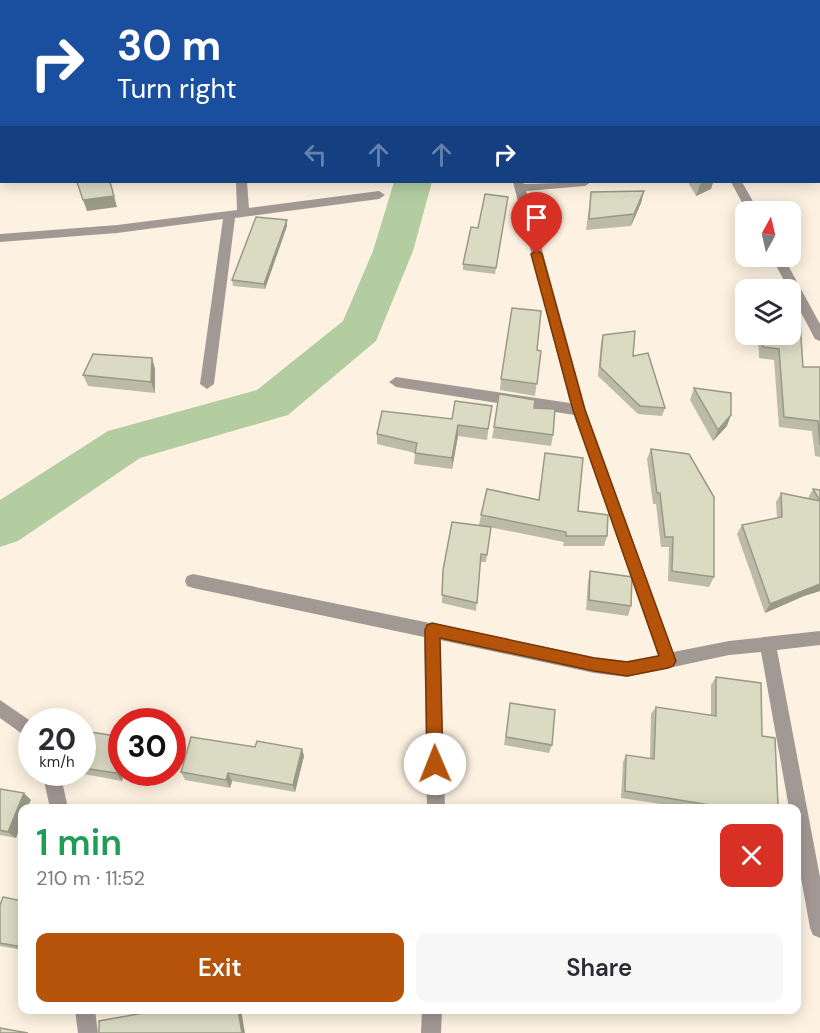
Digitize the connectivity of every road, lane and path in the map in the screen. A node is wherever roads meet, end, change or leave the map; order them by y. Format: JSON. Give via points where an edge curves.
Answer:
{"nodes":[{"id":1,"x":241,"y":183,"type":"edge"},
{"id":2,"x":563,"y":183,"type":"edge"},
{"id":3,"x":738,"y":183,"type":"edge"},
{"id":4,"x":518,"y":185,"type":"edge"},
{"id":5,"x":379,"y":195,"type":"dead end"},
{"id":6,"x":747,"y":201,"type":"edge"},
{"id":7,"x":243,"y":212,"type":"junction"},
{"id":8,"x":230,"y":214,"type":"junction"},
{"id":9,"x":0,"y":238,"type":"edge"},
{"id":10,"x":783,"y":267,"type":"edge"},
{"id":11,"x":820,"y":336,"type":"edge"},
{"id":12,"x":396,"y":382,"type":"dead end"},
{"id":13,"x":207,"y":384,"type":"dead end"},
{"id":14,"x":579,"y":410,"type":"junction"},
{"id":15,"x":193,"y":581,"type":"dead end"},
{"id":16,"x":432,"y":630,"type":"junction"},
{"id":17,"x":820,"y":638,"type":"edge"},
{"id":18,"x":768,"y":643,"type":"junction"},
{"id":19,"x":668,"y":661,"type":"junction"},
{"id":20,"x":0,"y":708,"type":"edge"},
{"id":21,"x":18,"y":722,"type":"edge"},
{"id":22,"x":54,"y":786,"type":"edge"},
{"id":23,"x":58,"y":804,"type":"edge"},
{"id":24,"x":436,"y":804,"type":"edge"},
{"id":25,"x":792,"y":804,"type":"edge"},
{"id":26,"x":802,"y":867,"type":"edge"},
{"id":27,"x":820,"y":928,"type":"edge"},
{"id":28,"x":86,"y":1014,"type":"edge"},
{"id":29,"x":432,"y":1014,"type":"edge"},
{"id":30,"x":88,"y":1033,"type":"edge"},
{"id":31,"x":431,"y":1033,"type":"edge"}],
"edges":[{"from":1,"to":7,"type":"street"},
{"from":2,"to":4,"type":"street"},
{"from":3,"to":6,"type":"street"},
{"from":4,"to":14,"type":"street"},
{"from":5,"to":7,"type":"street"},
{"from":7,"to":8,"type":"street"},
{"from":8,"to":9,"type":"street","via":[[117,229]]},
{"from":8,"to":13,"type":"street"},
{"from":10,"to":11,"type":"street"},
{"from":12,"to":14,"type":"street"},
{"from":14,"to":19,"type":"street"},
{"from":15,"to":16,"type":"street"},
{"from":16,"to":19,"type":"street","via":[[627,669]]},
{"from":16,"to":24,"type":"street"},
{"from":17,"to":18,"type":"street"},
{"from":18,"to":19,"type":"street"},
{"from":18,"to":25,"type":"street"},
{"from":20,"to":21,"type":"street"},
{"from":22,"to":23,"type":"street"},
{"from":26,"to":27,"type":"street"},
{"from":28,"to":30,"type":"street"},
{"from":29,"to":31,"type":"street"}]}
